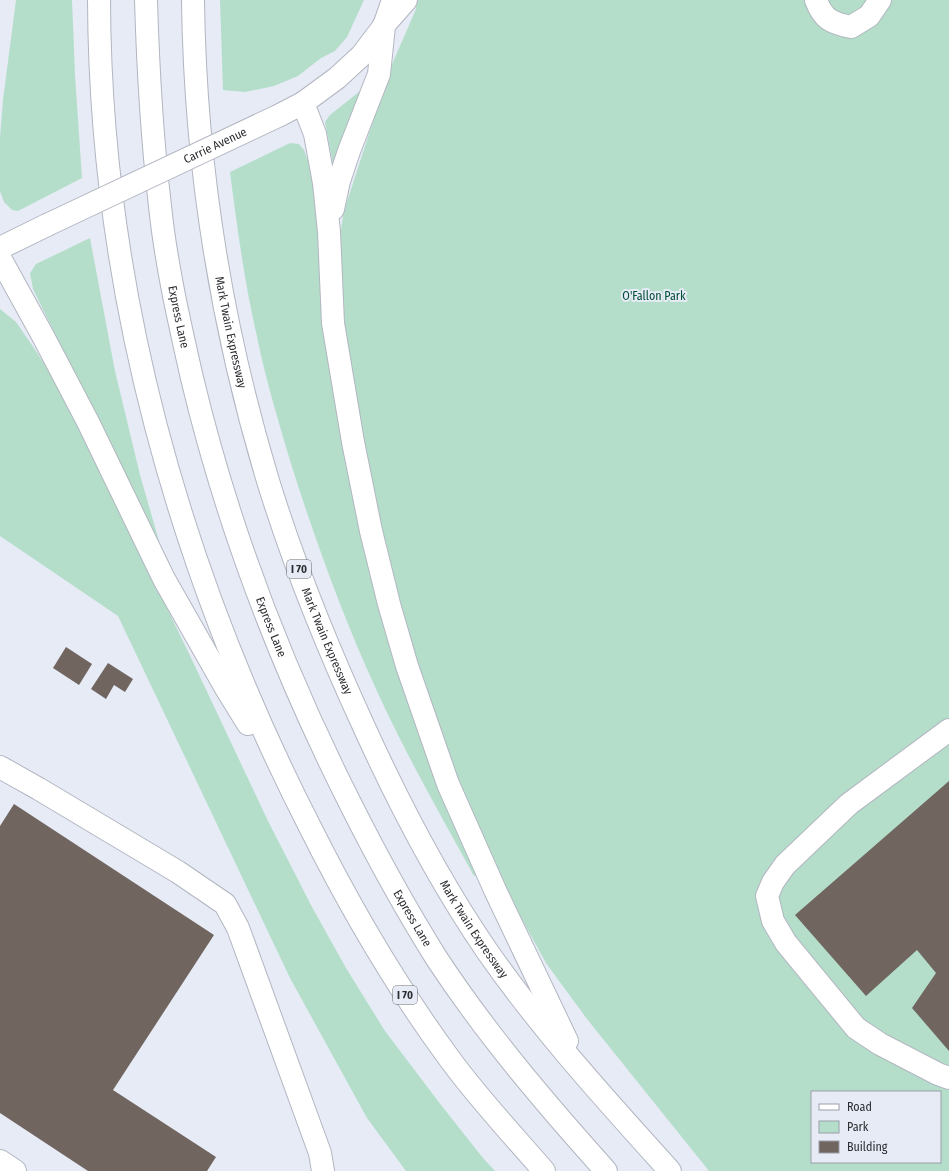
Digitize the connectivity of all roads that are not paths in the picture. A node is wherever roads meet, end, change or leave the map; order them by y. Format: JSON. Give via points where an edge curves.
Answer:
{"nodes":[{"id":1,"x":99,"y":0,"type":"edge"},
{"id":2,"x":146,"y":0,"type":"edge"},
{"id":3,"x":193,"y":0,"type":"edge"},
{"id":4,"x":393,"y":0,"type":"edge"},
{"id":5,"x":406,"y":0,"type":"edge"},
{"id":6,"x":816,"y":0,"type":"edge"},
{"id":7,"x":880,"y":0,"type":"edge"},
{"id":8,"x":384,"y":26,"type":"junction"},
{"id":9,"x":302,"y":103,"type":"junction"},
{"id":10,"x":329,"y":232,"type":"junction"},
{"id":11,"x":0,"y":248,"type":"edge"},
{"id":12,"x":0,"y":258,"type":"edge"},
{"id":13,"x":949,"y":730,"type":"edge"},
{"id":14,"x":0,"y":767,"type":"edge"},
{"id":15,"x":296,"y":799,"type":"junction"},
{"id":16,"x":582,"y":1072,"type":"junction"},
{"id":17,"x":949,"y":1078,"type":"edge"},
{"id":18,"x":0,"y":1161,"type":"edge"},
{"id":19,"x":15,"y":1171,"type":"edge"},
{"id":20,"x":323,"y":1171,"type":"edge"},
{"id":21,"x":544,"y":1171,"type":"edge"},
{"id":22,"x":606,"y":1171,"type":"edge"},
{"id":23,"x":670,"y":1171,"type":"edge"}],
"edges":[{"from":1,"to":15,"type":"main road","number":"I 70","via":[[102,80],[116,232],[143,377],[183,521],[208,593],[263,730]]},
{"from":2,"to":22,"type":"main road","name":"Express Lane","via":[[152,122],[160,208],[184,342],[221,487],[270,628],[360,824],[399,896],[481,1022],[526,1080]]},
{"from":3,"to":16,"type":"main road","name":"Mark Twain Expressway","number":"I 70","via":[[193,44],[206,192],[231,338],[268,482],[292,553],[347,690],[378,758],[429,856],[487,950],[531,1010]]},
{"from":4,"to":8,"type":"main road","name":"Carrie Avenue"},
{"from":5,"to":8,"type":"main road"},
{"from":6,"to":7,"type":"main road","via":[[820,12],[835,24],[851,27],[869,16]]},
{"from":8,"to":9,"type":"main road","name":"Carrie Avenue","via":[[362,55],[337,78]]},
{"from":8,"to":10,"type":"main road","via":[[379,74],[339,181]]},
{"from":9,"to":10,"type":"main road","via":[[315,134]]},
{"from":9,"to":11,"type":"main road","name":"Carrie Avenue","bridge":true},
{"from":10,"to":16,"type":"main road","via":[[333,323],[353,442],[371,531],[407,666],[448,784],[495,890]]},
{"from":12,"to":15,"type":"main road","via":[[88,422],[164,579],[227,690]]},
{"from":13,"to":17,"type":"main road","via":[[849,804],[785,865],[767,896],[773,921],[786,943],[856,1028],[880,1044]]},
{"from":14,"to":20,"type":"main road","via":[[178,872],[225,904],[238,928],[320,1153]]},
{"from":15,"to":21,"type":"main road","number":"I 70","via":[[329,865],[405,994],[449,1059]]},
{"from":16,"to":23,"type":"main road","name":"Mark Twain Expressway","number":"I 70"},
{"from":18,"to":19,"type":"main road"}]}
